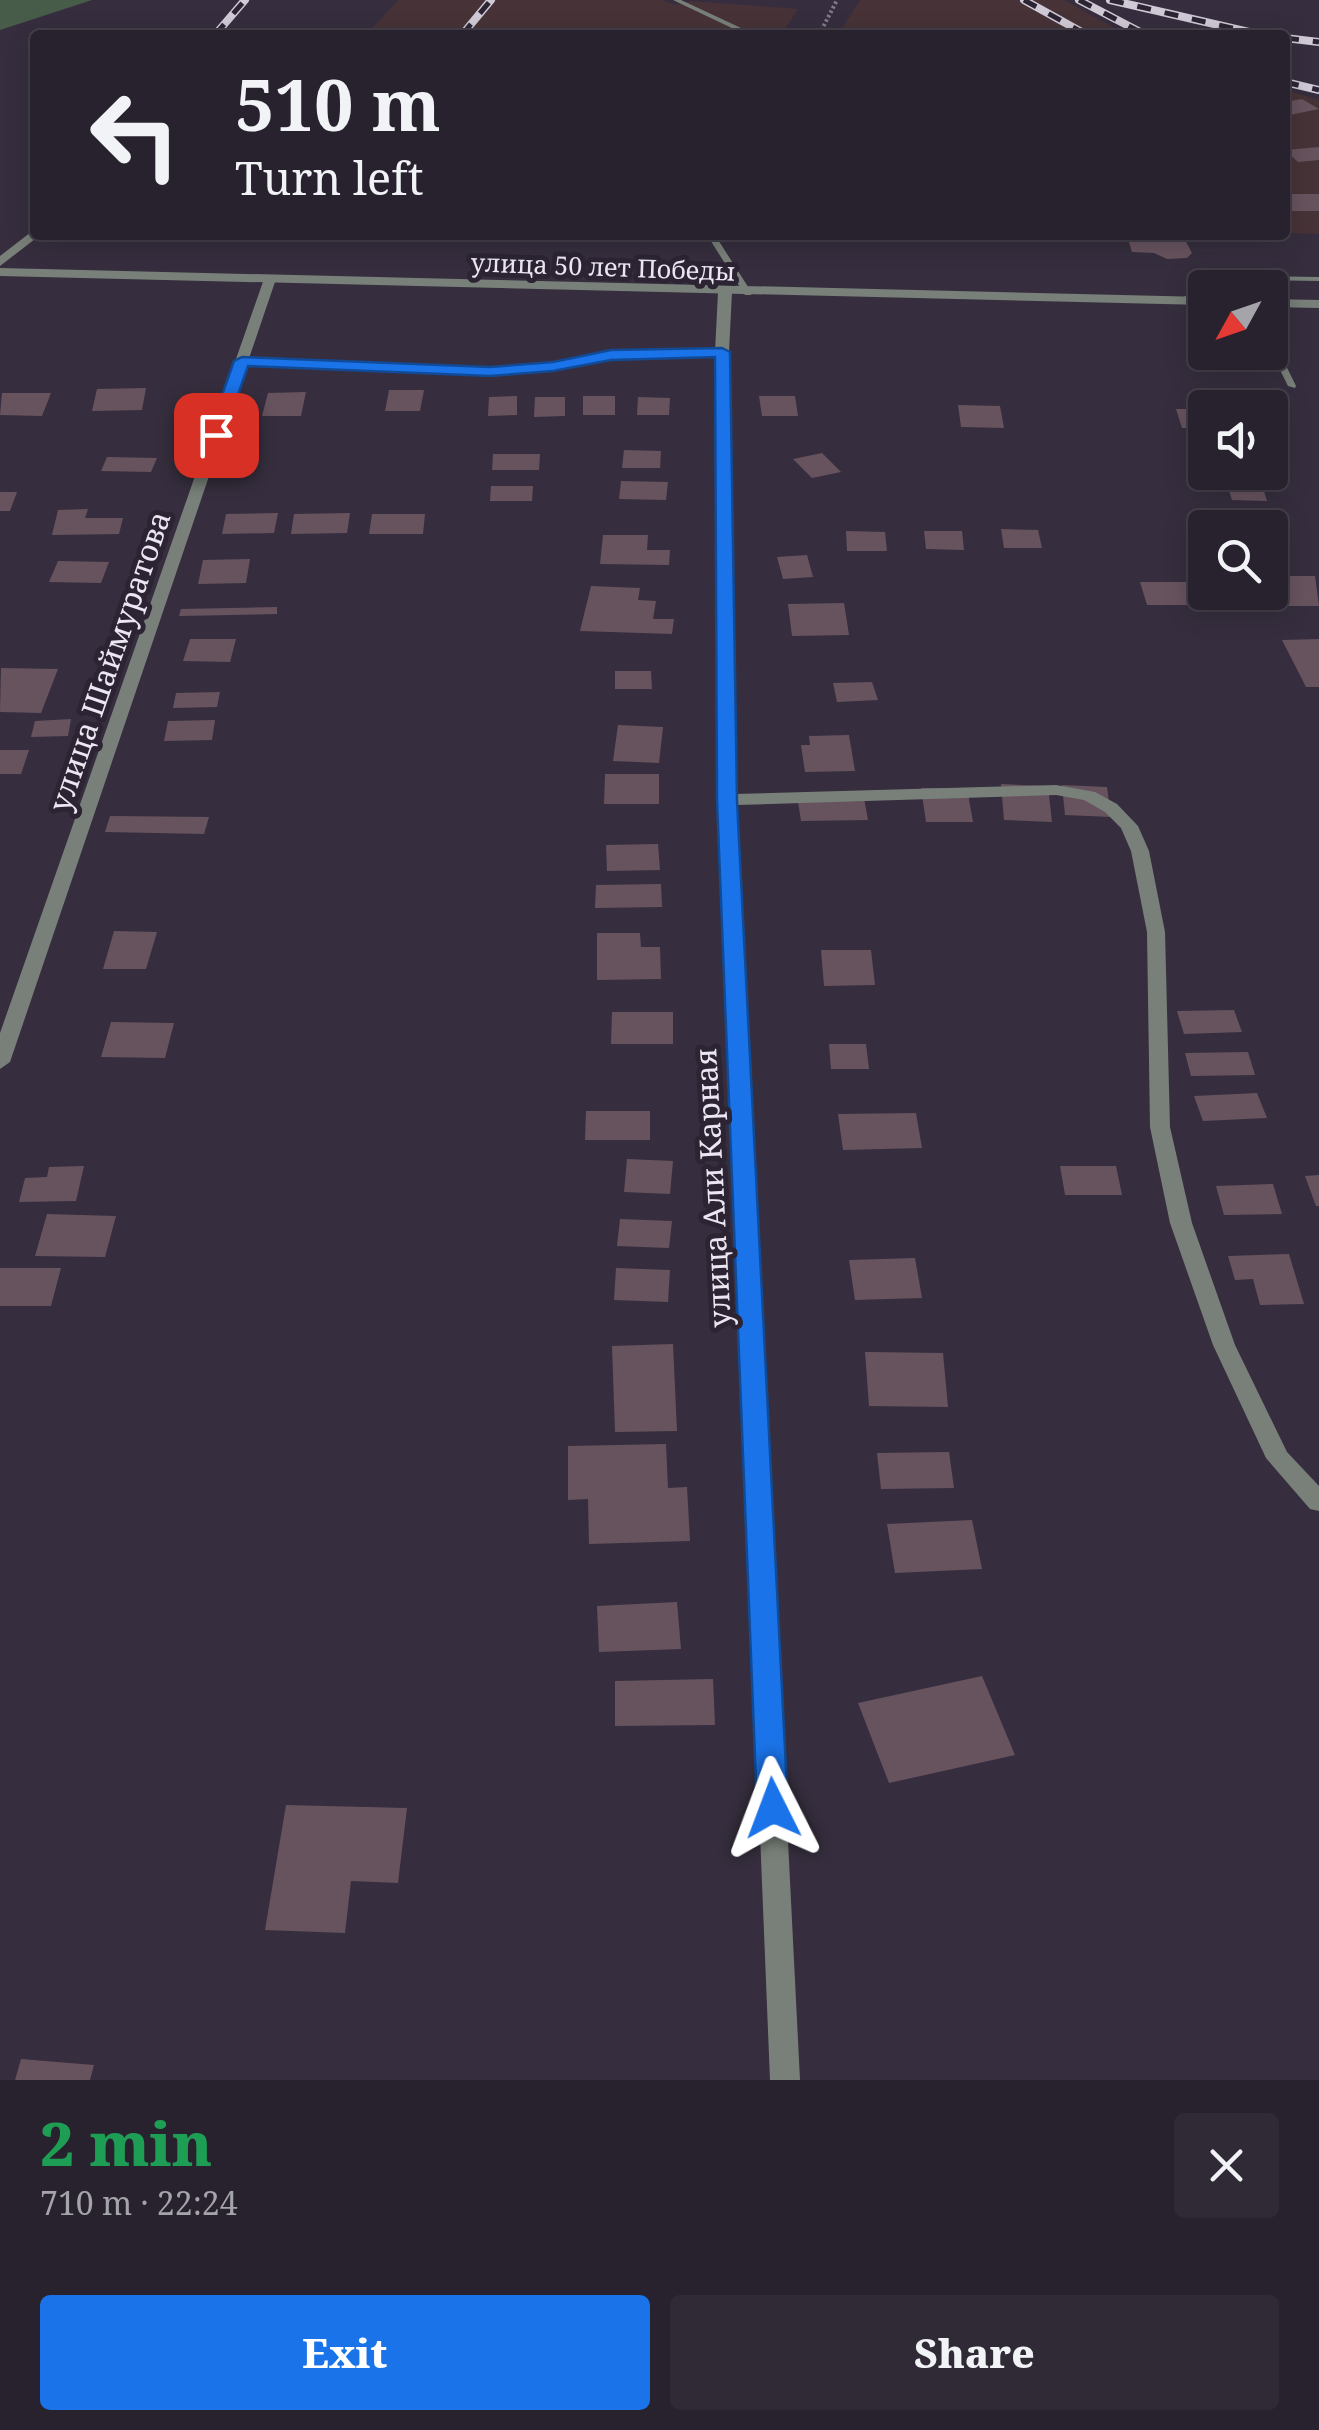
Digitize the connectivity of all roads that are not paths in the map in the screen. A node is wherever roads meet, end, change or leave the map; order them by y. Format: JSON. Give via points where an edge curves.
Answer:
{"nodes":[{"id":1,"x":676,"y":0,"type":"edge"},
{"id":2,"x":740,"y":30,"type":"edge"},
{"id":3,"x":30,"y":237,"type":"edge"},
{"id":4,"x":714,"y":240,"type":"edge"},
{"id":5,"x":0,"y":262,"type":"edge"},
{"id":6,"x":0,"y":272,"type":"edge"},
{"id":7,"x":270,"y":278,"type":"junction"},
{"id":8,"x":1288,"y":279,"type":"edge"},
{"id":9,"x":1319,"y":280,"type":"edge"},
{"id":10,"x":725,"y":292,"type":"junction"},
{"id":11,"x":748,"y":292,"type":"junction"},
{"id":12,"x":1188,"y":297,"type":"edge"},
{"id":13,"x":1179,"y":301,"type":"junction"},
{"id":14,"x":1188,"y":301,"type":"edge"},
{"id":15,"x":1288,"y":303,"type":"edge"},
{"id":16,"x":1319,"y":304,"type":"edge"},
{"id":17,"x":722,"y":352,"type":"junction"},
{"id":18,"x":242,"y":361,"type":"junction"},
{"id":19,"x":1284,"y":370,"type":"edge"},
{"id":20,"x":1292,"y":386,"type":"dead end"},
{"id":21,"x":727,"y":800,"type":"junction"},
{"id":22,"x":0,"y":1062,"type":"edge"},
{"id":23,"x":1319,"y":1502,"type":"edge"},
{"id":24,"x":785,"y":2080,"type":"edge"}],
"edges":[{"from":1,"to":2,"type":"lane"},
{"from":3,"to":5,"type":"street"},
{"from":4,"to":11,"type":"lane"},
{"from":6,"to":7,"type":"street","name":"улица 50 лет Победы"},
{"from":7,"to":10,"type":"street","name":"улица 50 лет Победы"},
{"from":7,"to":18,"type":"street","name":"улица Шаймуратова"},
{"from":8,"to":9,"type":"lane"},
{"from":10,"to":11,"type":"street","name":"улица 50 лет Победы"},
{"from":10,"to":17,"type":"street","name":"улица Али Карная"},
{"from":11,"to":13,"type":"street","name":"улица 50 лет Победы"},
{"from":12,"to":13,"type":"lane"},
{"from":13,"to":14,"type":"street","name":"улица 50 лет Победы"},
{"from":15,"to":16,"type":"street"},
{"from":17,"to":18,"type":"lane","via":[[611,355],[490,372]]},
{"from":17,"to":21,"type":"street","name":"улица Али Карная"},
{"from":18,"to":22,"type":"street","name":"улица Шаймуратова"},
{"from":19,"to":20,"type":"lane"},
{"from":21,"to":23,"type":"street","via":[[1056,790],[1089,796],[1130,826],[1156,932],[1160,1127],[1181,1224],[1224,1345],[1278,1458]]},
{"from":21,"to":24,"type":"street","name":"улица Али Карная"}]}
